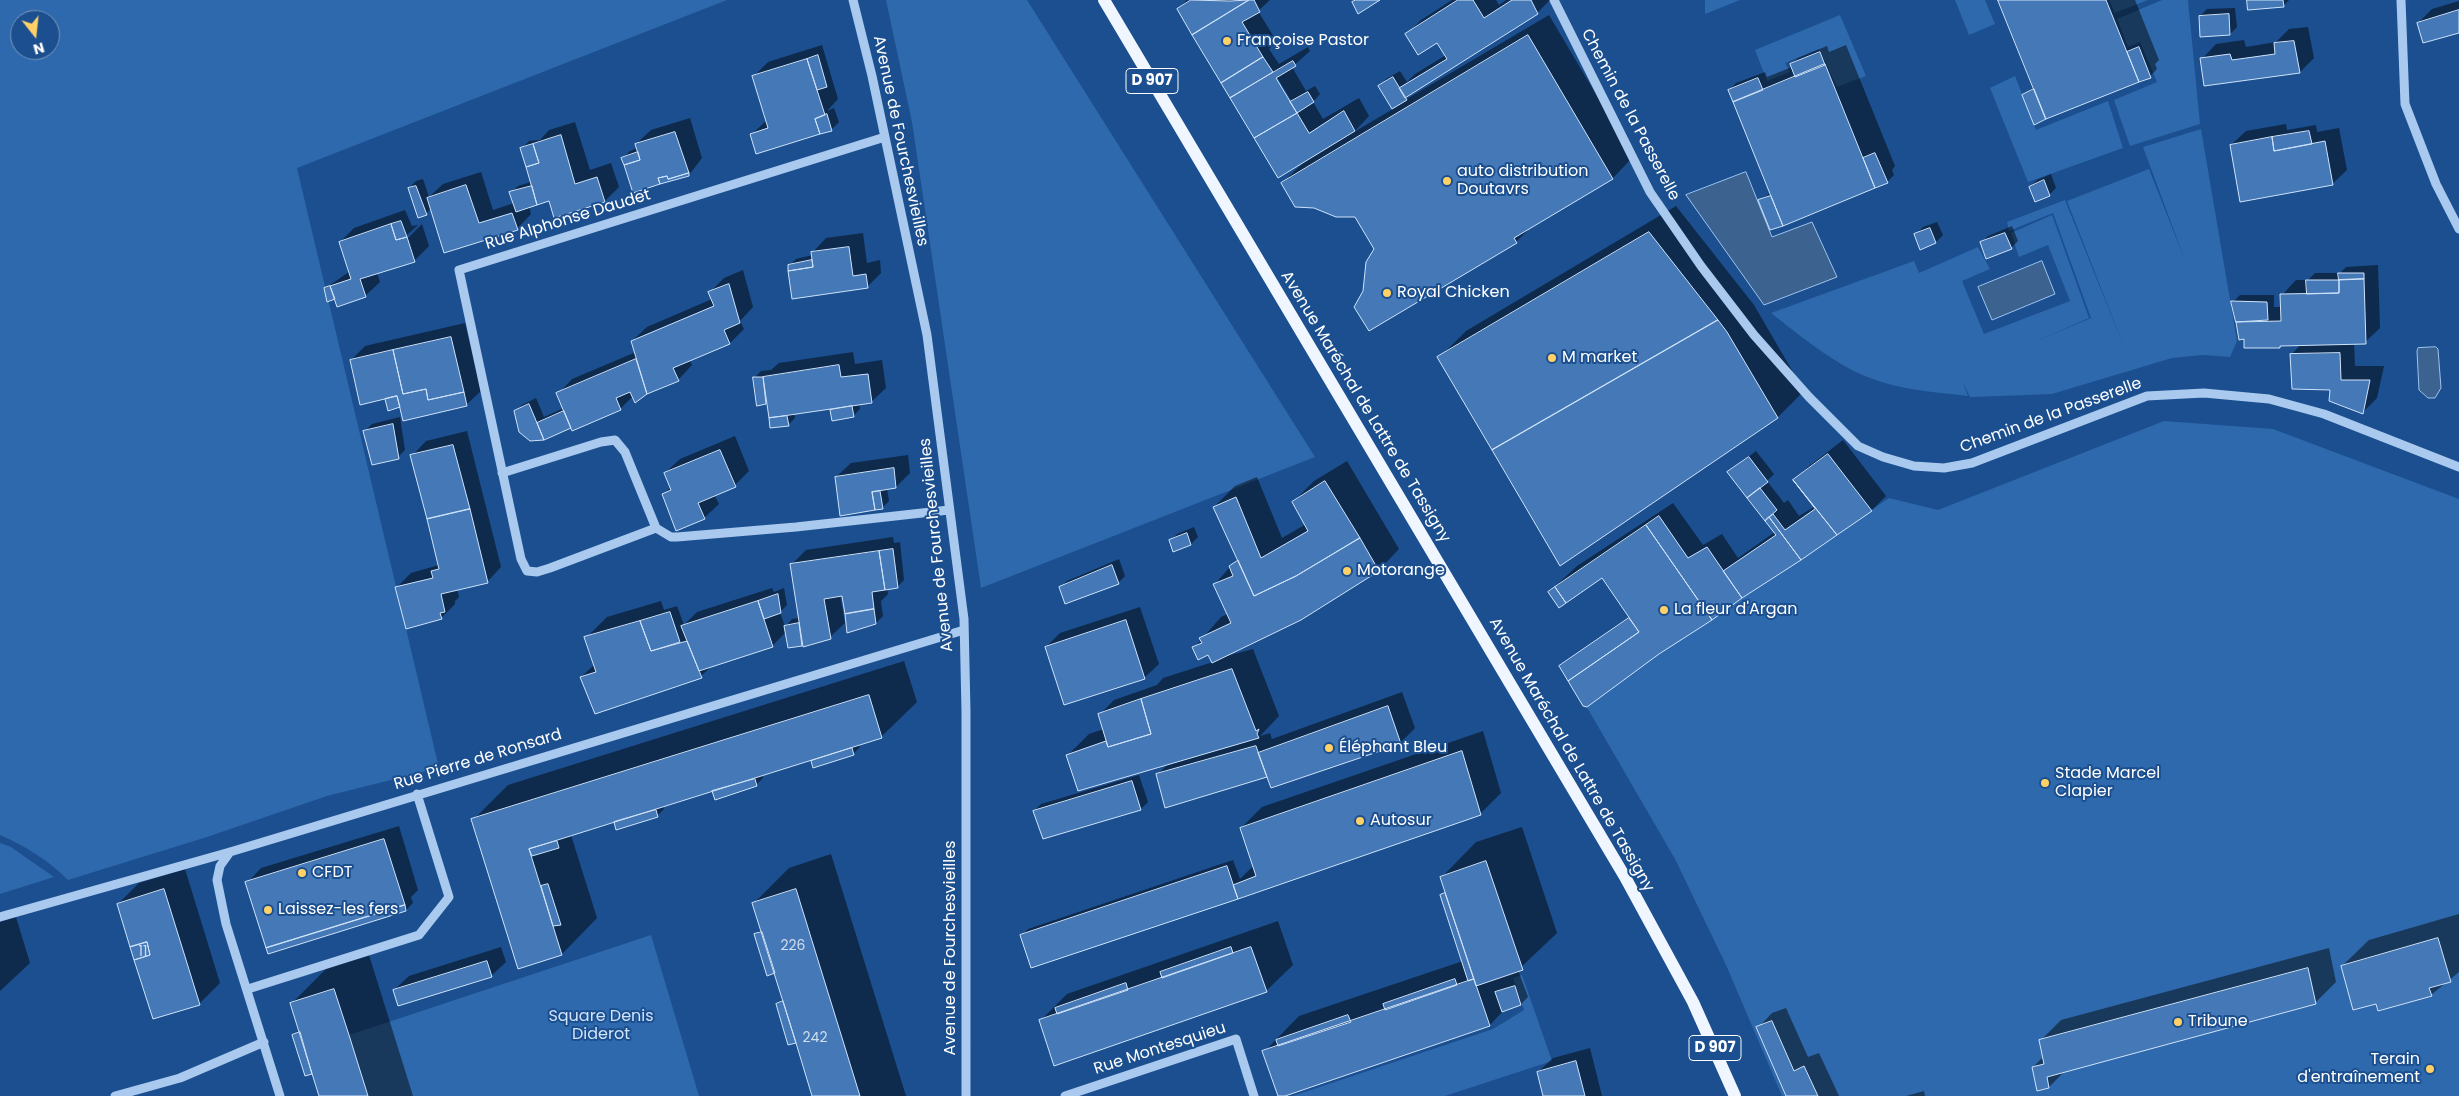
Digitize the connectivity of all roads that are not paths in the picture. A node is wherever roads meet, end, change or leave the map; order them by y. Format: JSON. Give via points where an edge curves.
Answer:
{"nodes":[{"id":1,"x":853,"y":0,"type":"edge"},
{"id":2,"x":1104,"y":0,"type":"edge"},
{"id":3,"x":1554,"y":0,"type":"edge"},
{"id":4,"x":2401,"y":0,"type":"edge"},
{"id":5,"x":884,"y":137,"type":"junction"},
{"id":6,"x":2459,"y":229,"type":"edge"},
{"id":7,"x":2459,"y":467,"type":"edge"},
{"id":8,"x":502,"y":472,"type":"junction"},
{"id":9,"x":950,"y":510,"type":"junction"},
{"id":10,"x":656,"y":528,"type":"junction"},
{"id":11,"x":964,"y":630,"type":"junction"},
{"id":12,"x":417,"y":794,"type":"junction"},
{"id":13,"x":230,"y":852,"type":"junction"},
{"id":14,"x":0,"y":917,"type":"edge"},
{"id":15,"x":248,"y":989,"type":"junction"},
{"id":16,"x":264,"y":1042,"type":"junction"},
{"id":17,"x":115,"y":1096,"type":"edge"},
{"id":18,"x":280,"y":1096,"type":"edge"},
{"id":19,"x":966,"y":1096,"type":"edge"},
{"id":20,"x":1065,"y":1096,"type":"edge"},
{"id":21,"x":1254,"y":1096,"type":"edge"},
{"id":22,"x":1735,"y":1096,"type":"edge"}],
"edges":[{"from":1,"to":5,"type":"street","name":"Avenue de Fourchesvieilles"},
{"from":2,"to":22,"type":"main road","name":"Avenue Maréchal de Lattre de Tassigny","number":"D 907","via":[[1625,877],[1693,1002]]},
{"from":3,"to":7,"type":"street","name":"Chemin de la Passerelle","via":[[1642,176],[1684,241],[1754,335],[1858,446],[1914,466],[1944,468],[1972,463],[2147,396],[2204,392],[2269,399],[2324,414]]},
{"from":4,"to":6,"type":"street","via":[[2405,104],[2436,184]]},
{"from":5,"to":8,"type":"street","name":"Rue Alphonse Daudet","via":[[459,270]]},
{"from":5,"to":9,"type":"street","name":"Avenue de Fourchesvieilles","via":[[926,335]]},
{"from":8,"to":10,"type":"street","via":[[615,440],[625,452]]},
{"from":8,"to":10,"type":"street","name":"Rue Alphonse Daudet","via":[[520,559],[527,572],[550,568]]},
{"from":9,"to":10,"type":"street","via":[[677,537]]},
{"from":9,"to":11,"type":"street","name":"Avenue de Fourchesvieilles"},
{"from":11,"to":12,"type":"street","name":"Rue Pierre de Ronsard"},
{"from":11,"to":19,"type":"street","name":"Avenue de Fourchesvieilles"},
{"from":12,"to":13,"type":"street","name":"Rue Pierre de Ronsard"},
{"from":12,"to":15,"type":"street","via":[[449,897],[419,935]]},
{"from":13,"to":14,"type":"street","name":"Rue Pierre de Ronsard"},
{"from":13,"to":15,"type":"street","via":[[220,866],[217,880],[226,924]]},
{"from":15,"to":16,"type":"street"},
{"from":16,"to":17,"type":"street","via":[[180,1078]]},
{"from":16,"to":18,"type":"street"},
{"from":20,"to":21,"type":"street","name":"Rue Montesquieu","via":[[1236,1038]]}]}
